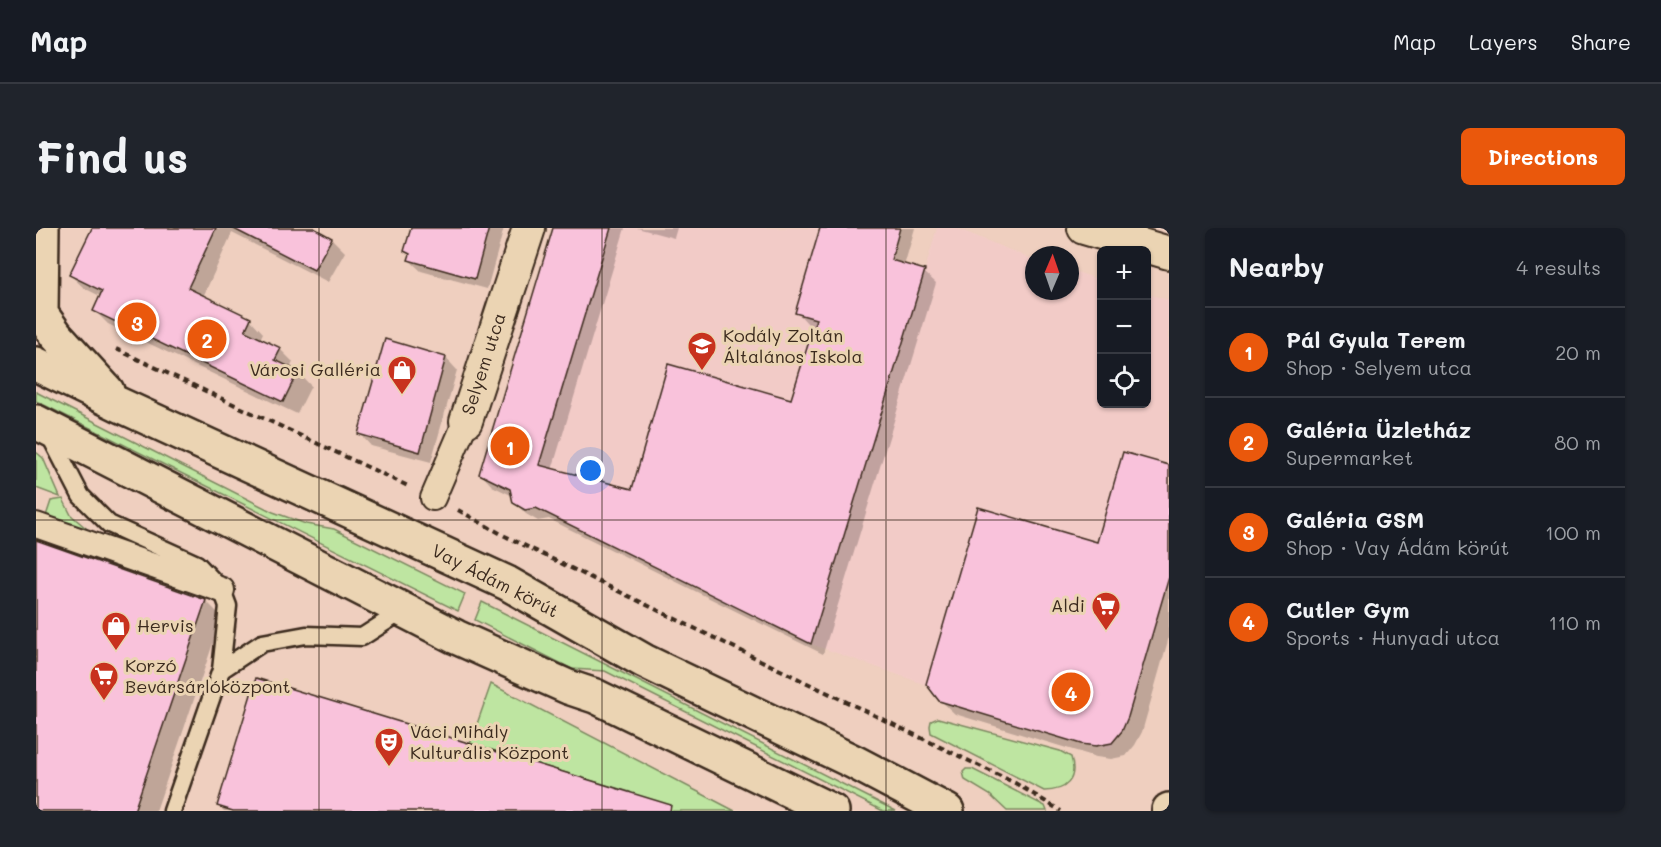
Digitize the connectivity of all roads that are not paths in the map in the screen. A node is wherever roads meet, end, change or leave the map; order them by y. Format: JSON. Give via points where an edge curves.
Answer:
{"nodes":[{"id":1,"x":42,"y":228,"type":"edge"},
{"id":2,"x":529,"y":228,"type":"edge"},
{"id":3,"x":1084,"y":228,"type":"edge"},
{"id":4,"x":1169,"y":253,"type":"edge"},
{"id":5,"x":36,"y":364,"type":"edge"},
{"id":6,"x":118,"y":404,"type":"junction"},
{"id":7,"x":466,"y":421,"type":"joint"},
{"id":8,"x":41,"y":425,"type":"edge"},
{"id":9,"x":433,"y":498,"type":"road end"},
{"id":10,"x":36,"y":525,"type":"edge"},
{"id":11,"x":222,"y":590,"type":"junction"},
{"id":12,"x":404,"y":610,"type":"junction"},
{"id":13,"x":221,"y":670,"type":"junction"},
{"id":14,"x":172,"y":811,"type":"edge"},
{"id":15,"x":832,"y":811,"type":"edge"},
{"id":16,"x":947,"y":811,"type":"edge"}],
"edges":[{"from":1,"to":6,"type":"street","via":[[41,314]]},
{"from":2,"to":7,"type":"street","name":"Selyem utca"},
{"from":3,"to":4,"type":"street"},
{"from":5,"to":6,"type":"street","name":"Vay Ádám körút"},
{"from":6,"to":16,"type":"street","name":"Vay Ádám körút","via":[[507,583],[644,661]]},
{"from":7,"to":9,"type":"street","name":"Selyem utca"},
{"from":8,"to":11,"type":"lane","via":[[81,496],[109,524],[197,564]]},
{"from":8,"to":12,"type":"street"},
{"from":10,"to":11,"type":"street"},
{"from":11,"to":13,"type":"lane","via":[[228,606]]},
{"from":12,"to":13,"type":"lane","via":[[362,637],[306,635],[262,643]]},
{"from":12,"to":15,"type":"street","via":[[595,696]]},
{"from":13,"to":14,"type":"lane"}]}
